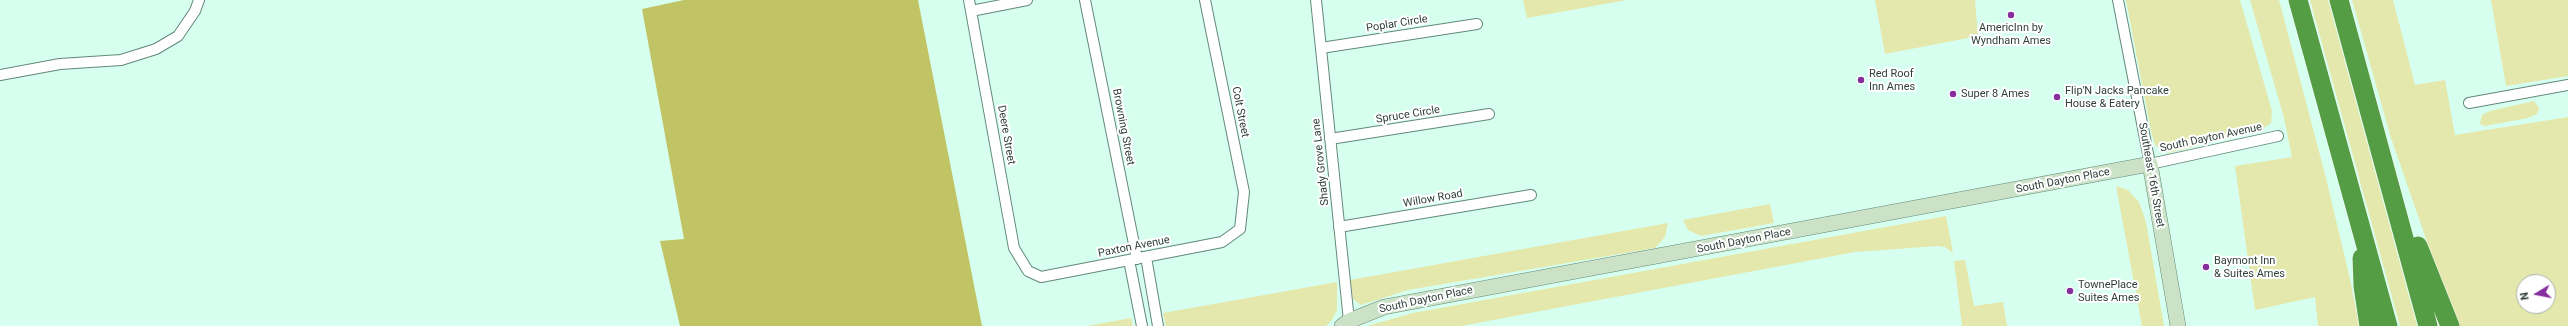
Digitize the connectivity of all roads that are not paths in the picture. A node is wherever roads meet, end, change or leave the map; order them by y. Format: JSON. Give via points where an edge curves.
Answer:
{"nodes":[{"id":1,"x":198,"y":0,"type":"edge"},
{"id":2,"x":969,"y":0,"type":"edge"},
{"id":3,"x":1027,"y":0,"type":"edge"},
{"id":4,"x":1085,"y":0,"type":"edge"},
{"id":5,"x":1205,"y":0,"type":"edge"},
{"id":6,"x":1316,"y":0,"type":"edge"},
{"id":7,"x":2118,"y":0,"type":"edge"},
{"id":8,"x":2298,"y":0,"type":"edge"},
{"id":9,"x":2339,"y":0,"type":"edge"},
{"id":10,"x":971,"y":11,"type":"junction"},
{"id":11,"x":1477,"y":24,"type":"dead end"},
{"id":12,"x":1321,"y":48,"type":"junction"},
{"id":13,"x":0,"y":75,"type":"edge"},
{"id":14,"x":2568,"y":85,"type":"edge"},
{"id":15,"x":2364,"y":90,"type":"junction"},
{"id":16,"x":2469,"y":103,"type":"dead end"},
{"id":17,"x":1489,"y":114,"type":"dead end"},
{"id":18,"x":2278,"y":136,"type":"dead end"},
{"id":19,"x":1330,"y":139,"type":"junction"},
{"id":20,"x":2150,"y":164,"type":"junction"},
{"id":21,"x":1531,"y":195,"type":"dead end"},
{"id":22,"x":1339,"y":227,"type":"junction"},
{"id":23,"x":1240,"y":229,"type":"joint"},
{"id":24,"x":2362,"y":233,"type":"junction"},
{"id":25,"x":1137,"y":259,"type":"junction"},
{"id":26,"x":1028,"y":271,"type":"joint"},
{"id":27,"x":1346,"y":323,"type":"edge"},
{"id":28,"x":1142,"y":326,"type":"edge"},
{"id":29,"x":1158,"y":326,"type":"edge"},
{"id":30,"x":2178,"y":326,"type":"edge"},
{"id":31,"x":2369,"y":326,"type":"edge"},
{"id":32,"x":2388,"y":326,"type":"edge"},
{"id":33,"x":2428,"y":326,"type":"edge"},
{"id":34,"x":2450,"y":326,"type":"edge"}],
"edges":[{"from":1,"to":13,"type":"street","via":[[189,22],[169,43],[121,60],[60,64]]},
{"from":2,"to":10,"type":"street","name":"Deere Street"},
{"from":3,"to":10,"type":"street"},
{"from":4,"to":25,"type":"street","name":"Browning Street"},
{"from":5,"to":23,"type":"street","name":"Colt Street","via":[[1244,192]]},
{"from":6,"to":12,"type":"street","name":"Shady Grove Lane"},
{"from":7,"to":20,"type":"street","name":"Southeast 16th Street"},
{"from":8,"to":24,"type":"highway"},
{"from":9,"to":15,"type":"highway"},
{"from":10,"to":26,"type":"street","name":"Deere Street","via":[[1014,248]]},
{"from":11,"to":12,"type":"street","name":"Poplar Circle"},
{"from":12,"to":19,"type":"street","name":"Shady Grove Lane"},
{"from":14,"to":16,"type":"street"},
{"from":15,"to":33,"type":"highway"},
{"from":15,"to":34,"type":"highway","via":[[2425,267]]},
{"from":17,"to":19,"type":"street","name":"Spruce Circle"},
{"from":18,"to":20,"type":"street","name":"South Dayton Avenue"},
{"from":19,"to":22,"type":"street","name":"Shady Grove Lane"},
{"from":20,"to":27,"type":"street","name":"South Dayton Place","via":[[1384,307]]},
{"from":20,"to":30,"type":"street","name":"Southeast 16th Street"},
{"from":21,"to":22,"type":"street","name":"Willow Road"},
{"from":22,"to":27,"type":"street","name":"Shady Grove Lane"},
{"from":23,"to":25,"type":"street","name":"Paxton Avenue","via":[[1222,242]]},
{"from":24,"to":31,"type":"highway","via":[[2363,286]]},
{"from":24,"to":32,"type":"highway"},
{"from":25,"to":26,"type":"street","name":"Paxton Avenue","via":[[1040,277]]},
{"from":25,"to":28,"type":"street","name":"Browning Street"},
{"from":25,"to":29,"type":"street","name":"Browning Street"}]}
